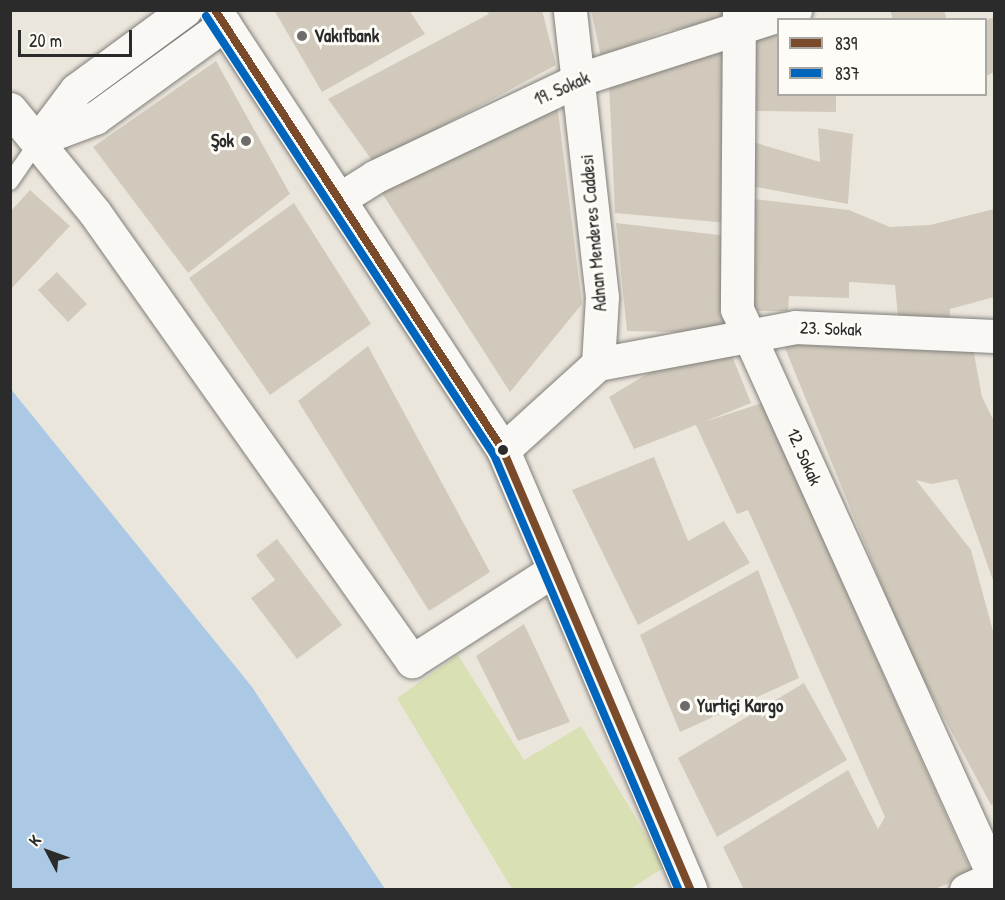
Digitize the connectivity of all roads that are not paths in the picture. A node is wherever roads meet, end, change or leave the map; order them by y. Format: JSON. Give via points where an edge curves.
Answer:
{"nodes":[{"id":1,"x":185,"y":10,"type":"edge"},
{"id":2,"x":570,"y":10,"type":"edge"},
{"id":3,"x":795,"y":10,"type":"edge"},
{"id":4,"x":220,"y":17,"type":"edge"},
{"id":5,"x":739,"y":20,"type":"edge"},
{"id":6,"x":580,"y":79,"type":"junction"},
{"id":7,"x":10,"y":109,"type":"edge"},
{"id":8,"x":25,"y":138,"type":"edge"},
{"id":9,"x":10,"y":182,"type":"edge"},
{"id":10,"x":341,"y":198,"type":"junction"},
{"id":11,"x":994,"y":336,"type":"edge"},
{"id":12,"x":750,"y":339,"type":"junction"},
{"id":13,"x":598,"y":364,"type":"junction"},
{"id":14,"x":503,"y":450,"type":"junction"},
{"id":15,"x":554,"y":570,"type":"junction"},
{"id":16,"x":994,"y":877,"type":"edge"},
{"id":17,"x":691,"y":890,"type":"edge"},
{"id":18,"x":966,"y":890,"type":"edge"}],
"edges":[{"from":1,"to":8,"type":"street","via":[[76,90]]},
{"from":2,"to":6,"type":"street","name":"Adnan Menderes Caddesi"},
{"from":3,"to":5,"type":"street","name":"19. Sokak"},
{"from":4,"to":8,"type":"street","via":[[95,118]]},
{"from":4,"to":10,"type":"street"},
{"from":5,"to":6,"type":"street","name":"19. Sokak"},
{"from":5,"to":12,"type":"street","name":"12. Sokak","via":[[737,309]]},
{"from":6,"to":10,"type":"street","name":"19. Sokak","via":[[374,177]]},
{"from":6,"to":13,"type":"street","name":"Adnan Menderes Caddesi","via":[[602,297]]},
{"from":7,"to":8,"type":"street"},
{"from":8,"to":9,"type":"lane"},
{"from":8,"to":15,"type":"street","via":[[412,661]]},
{"from":10,"to":14,"type":"street"},
{"from":11,"to":12,"type":"street","name":"23. Sokak","via":[[795,327]]},
{"from":12,"to":13,"type":"street","name":"23. Sokak"},
{"from":12,"to":16,"type":"street","name":"12. Sokak"},
{"from":13,"to":14,"type":"street"},
{"from":14,"to":15,"type":"street"},
{"from":15,"to":17,"type":"street"},
{"from":16,"to":18,"type":"street"}]}
